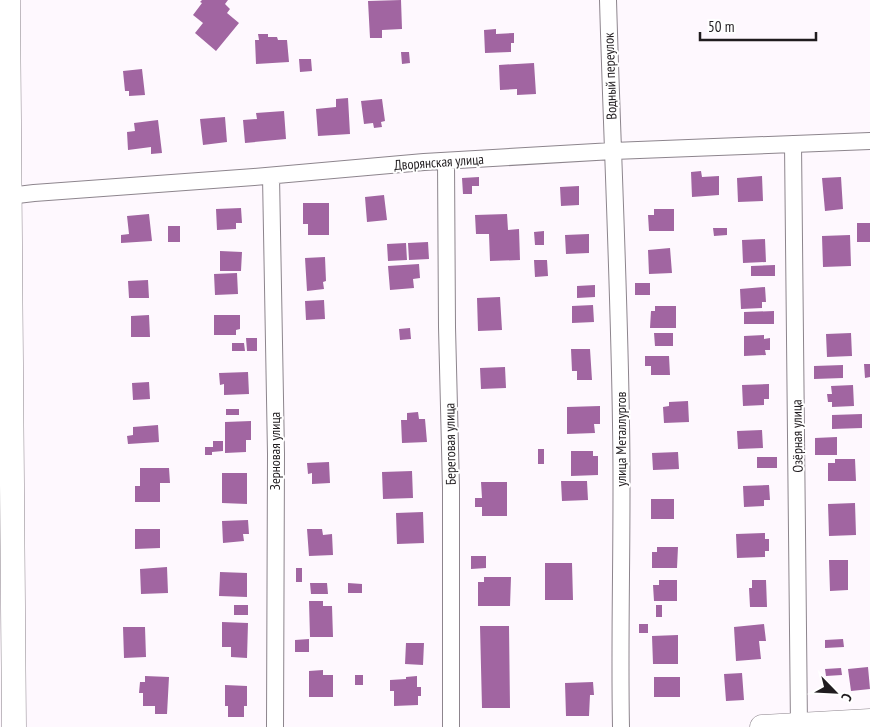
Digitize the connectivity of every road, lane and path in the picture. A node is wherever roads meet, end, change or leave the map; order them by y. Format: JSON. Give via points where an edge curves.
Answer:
{"nodes":[{"id":1,"x":8,"y":0,"type":"edge"},
{"id":2,"x":608,"y":0,"type":"edge"},
{"id":3,"x":870,"y":141,"type":"edge"},
{"id":4,"x":793,"y":144,"type":"junction"},
{"id":5,"x":613,"y":151,"type":"junction"},
{"id":6,"x":446,"y":161,"type":"junction"},
{"id":7,"x":271,"y":176,"type":"junction"},
{"id":8,"x":5,"y":197,"type":"edge"},
{"id":9,"x":870,"y":722,"type":"edge"},
{"id":10,"x":799,"y":726,"type":"edge"},
{"id":11,"x":14,"y":727,"type":"edge"},
{"id":12,"x":275,"y":727,"type":"edge"},
{"id":13,"x":451,"y":727,"type":"edge"},
{"id":14,"x":621,"y":727,"type":"edge"},
{"id":15,"x":762,"y":727,"type":"edge"}],
"edges":[{"from":1,"to":8,"type":"street"},
{"from":2,"to":5,"type":"street","name":"Водный переулок"},
{"from":3,"to":4,"type":"street","name":"Дворянская улица"},
{"from":4,"to":5,"type":"street","name":"Дворянская улица"},
{"from":4,"to":10,"type":"street","name":"Озёрная улица"},
{"from":5,"to":6,"type":"street","name":"Дворянская улица"},
{"from":5,"to":14,"type":"street","name":"улица Металлургов","via":[[621,426]]},
{"from":6,"to":7,"type":"street","name":"Дворянская улица"},
{"from":6,"to":13,"type":"street","name":"Береговая улица"},
{"from":7,"to":8,"type":"street","name":"Дворянская улица"},
{"from":7,"to":12,"type":"street","name":"Зерновая улица","via":[[276,454]]},
{"from":8,"to":11,"type":"street"},
{"from":9,"to":10,"type":"street"},
{"from":10,"to":15,"type":"street"}]}
